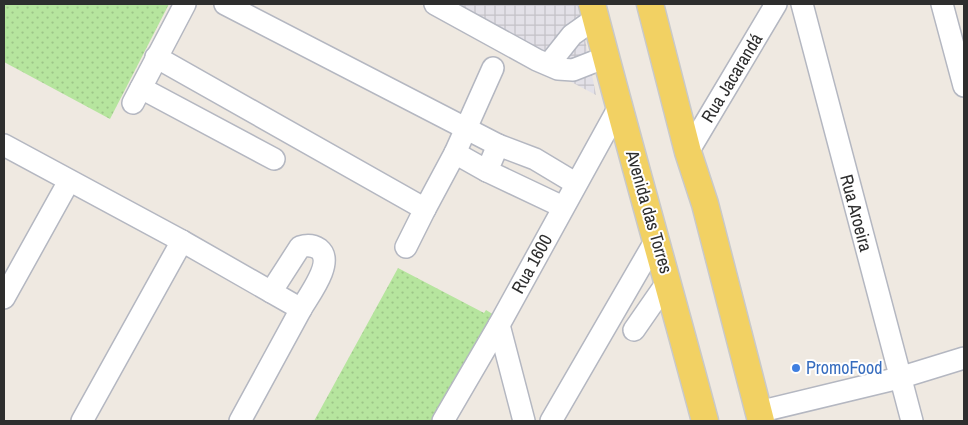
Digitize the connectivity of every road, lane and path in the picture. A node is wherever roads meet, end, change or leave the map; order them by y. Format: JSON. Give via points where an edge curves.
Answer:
{"nodes":[{"id":1,"x":184,"y":4,"type":"edge"},
{"id":2,"x":225,"y":4,"type":"edge"},
{"id":3,"x":436,"y":4,"type":"edge"},
{"id":4,"x":650,"y":4,"type":"edge"},
{"id":5,"x":776,"y":4,"type":"edge"},
{"id":6,"x":802,"y":4,"type":"edge"},
{"id":7,"x":942,"y":4,"type":"edge"},
{"id":8,"x":594,"y":11,"type":"edge"},
{"id":9,"x":156,"y":57,"type":"junction"},
{"id":10,"x":606,"y":57,"type":"junction"},
{"id":11,"x":548,"y":64,"type":"junction"},
{"id":12,"x":494,"y":68,"type":"dead end"},
{"id":13,"x":964,"y":86,"type":"edge"},
{"id":14,"x":619,"y":107,"type":"junction"},
{"id":15,"x":465,"y":129,"type":"junction"},
{"id":16,"x":4,"y":145,"type":"edge"},
{"id":17,"x":498,"y":145,"type":"junction"},
{"id":18,"x":688,"y":152,"type":"junction"},
{"id":19,"x":455,"y":153,"type":"junction"},
{"id":20,"x":274,"y":159,"type":"dead end"},
{"id":21,"x":488,"y":171,"type":"junction"},
{"id":22,"x":69,"y":181,"type":"junction"},
{"id":23,"x":575,"y":183,"type":"junction"},
{"id":24,"x":563,"y":208,"type":"junction"},
{"id":25,"x":425,"y":209,"type":"junction"},
{"id":26,"x":657,"y":238,"type":"junction"},
{"id":27,"x":182,"y":241,"type":"junction"},
{"id":28,"x":406,"y":247,"type":"dead end"},
{"id":29,"x":668,"y":281,"type":"junction"},
{"id":30,"x":271,"y":292,"type":"junction"},
{"id":31,"x":4,"y":298,"type":"edge"},
{"id":32,"x":300,"y":309,"type":"junction"},
{"id":33,"x":499,"y":325,"type":"junction"},
{"id":34,"x":634,"y":330,"type":"dead end"},
{"id":35,"x":964,"y":358,"type":"edge"},
{"id":36,"x":899,"y":378,"type":"junction"},
{"id":37,"x":760,"y":417,"type":"edge"},
{"id":38,"x":82,"y":421,"type":"edge"},
{"id":39,"x":240,"y":421,"type":"edge"},
{"id":40,"x":443,"y":421,"type":"edge"},
{"id":41,"x":524,"y":421,"type":"edge"},
{"id":42,"x":551,"y":421,"type":"edge"},
{"id":43,"x":705,"y":421,"type":"edge"},
{"id":44,"x":912,"y":421,"type":"edge"}],
"edges":[{"from":1,"to":9,"type":"street"},
{"from":2,"to":15,"type":"street"},
{"from":3,"to":11,"type":"street"},
{"from":4,"to":18,"type":"main road"},
{"from":5,"to":18,"type":"street","name":"Rua Jacarandá"},
{"from":6,"to":36,"type":"street","name":"Rua Aroeira"},
{"from":7,"to":13,"type":"street"},
{"from":8,"to":10,"type":"main road","name":"Avenida das Torres"},
{"from":8,"to":11,"type":"street"},
{"from":9,"to":20,"type":"street","via":[[137,95]]},
{"from":9,"to":25,"type":"street"},
{"from":10,"to":11,"type":"street","via":[[573,70]]},
{"from":10,"to":14,"type":"main road","name":"Avenida das Torres"},
{"from":12,"to":15,"type":"street"},
{"from":14,"to":23,"type":"street","name":"Rua 1600"},
{"from":14,"to":26,"type":"main road","name":"Avenida das Torres"},
{"from":15,"to":17,"type":"street"},
{"from":15,"to":19,"type":"street"},
{"from":16,"to":22,"type":"street"},
{"from":17,"to":21,"type":"street"},
{"from":17,"to":23,"type":"street","via":[[535,159]]},
{"from":18,"to":37,"type":"main road","via":[[710,222]]},
{"from":19,"to":21,"type":"street"},
{"from":19,"to":25,"type":"street"},
{"from":21,"to":24,"type":"street"},
{"from":22,"to":27,"type":"street"},
{"from":22,"to":31,"type":"street"},
{"from":23,"to":24,"type":"street","name":"Rua 1600"},
{"from":24,"to":33,"type":"street","name":"Rua 1600"},
{"from":25,"to":28,"type":"street"},
{"from":26,"to":29,"type":"main road","name":"Avenida das Torres"},
{"from":26,"to":42,"type":"street"},
{"from":27,"to":30,"type":"street"},
{"from":27,"to":38,"type":"street"},
{"from":29,"to":34,"type":"street"},
{"from":29,"to":43,"type":"main road","name":"Avenida das Torres"},
{"from":30,"to":32,"type":"street"},
{"from":30,"to":32,"type":"street","via":[[300,247],[316,247],[326,261]]},
{"from":32,"to":39,"type":"street"},
{"from":33,"to":40,"type":"street","name":"Rua 1600"},
{"from":33,"to":41,"type":"street"},
{"from":35,"to":36,"type":"street"},
{"from":36,"to":37,"type":"street"},
{"from":36,"to":44,"type":"street","name":"Rua Aroeira"}]}
